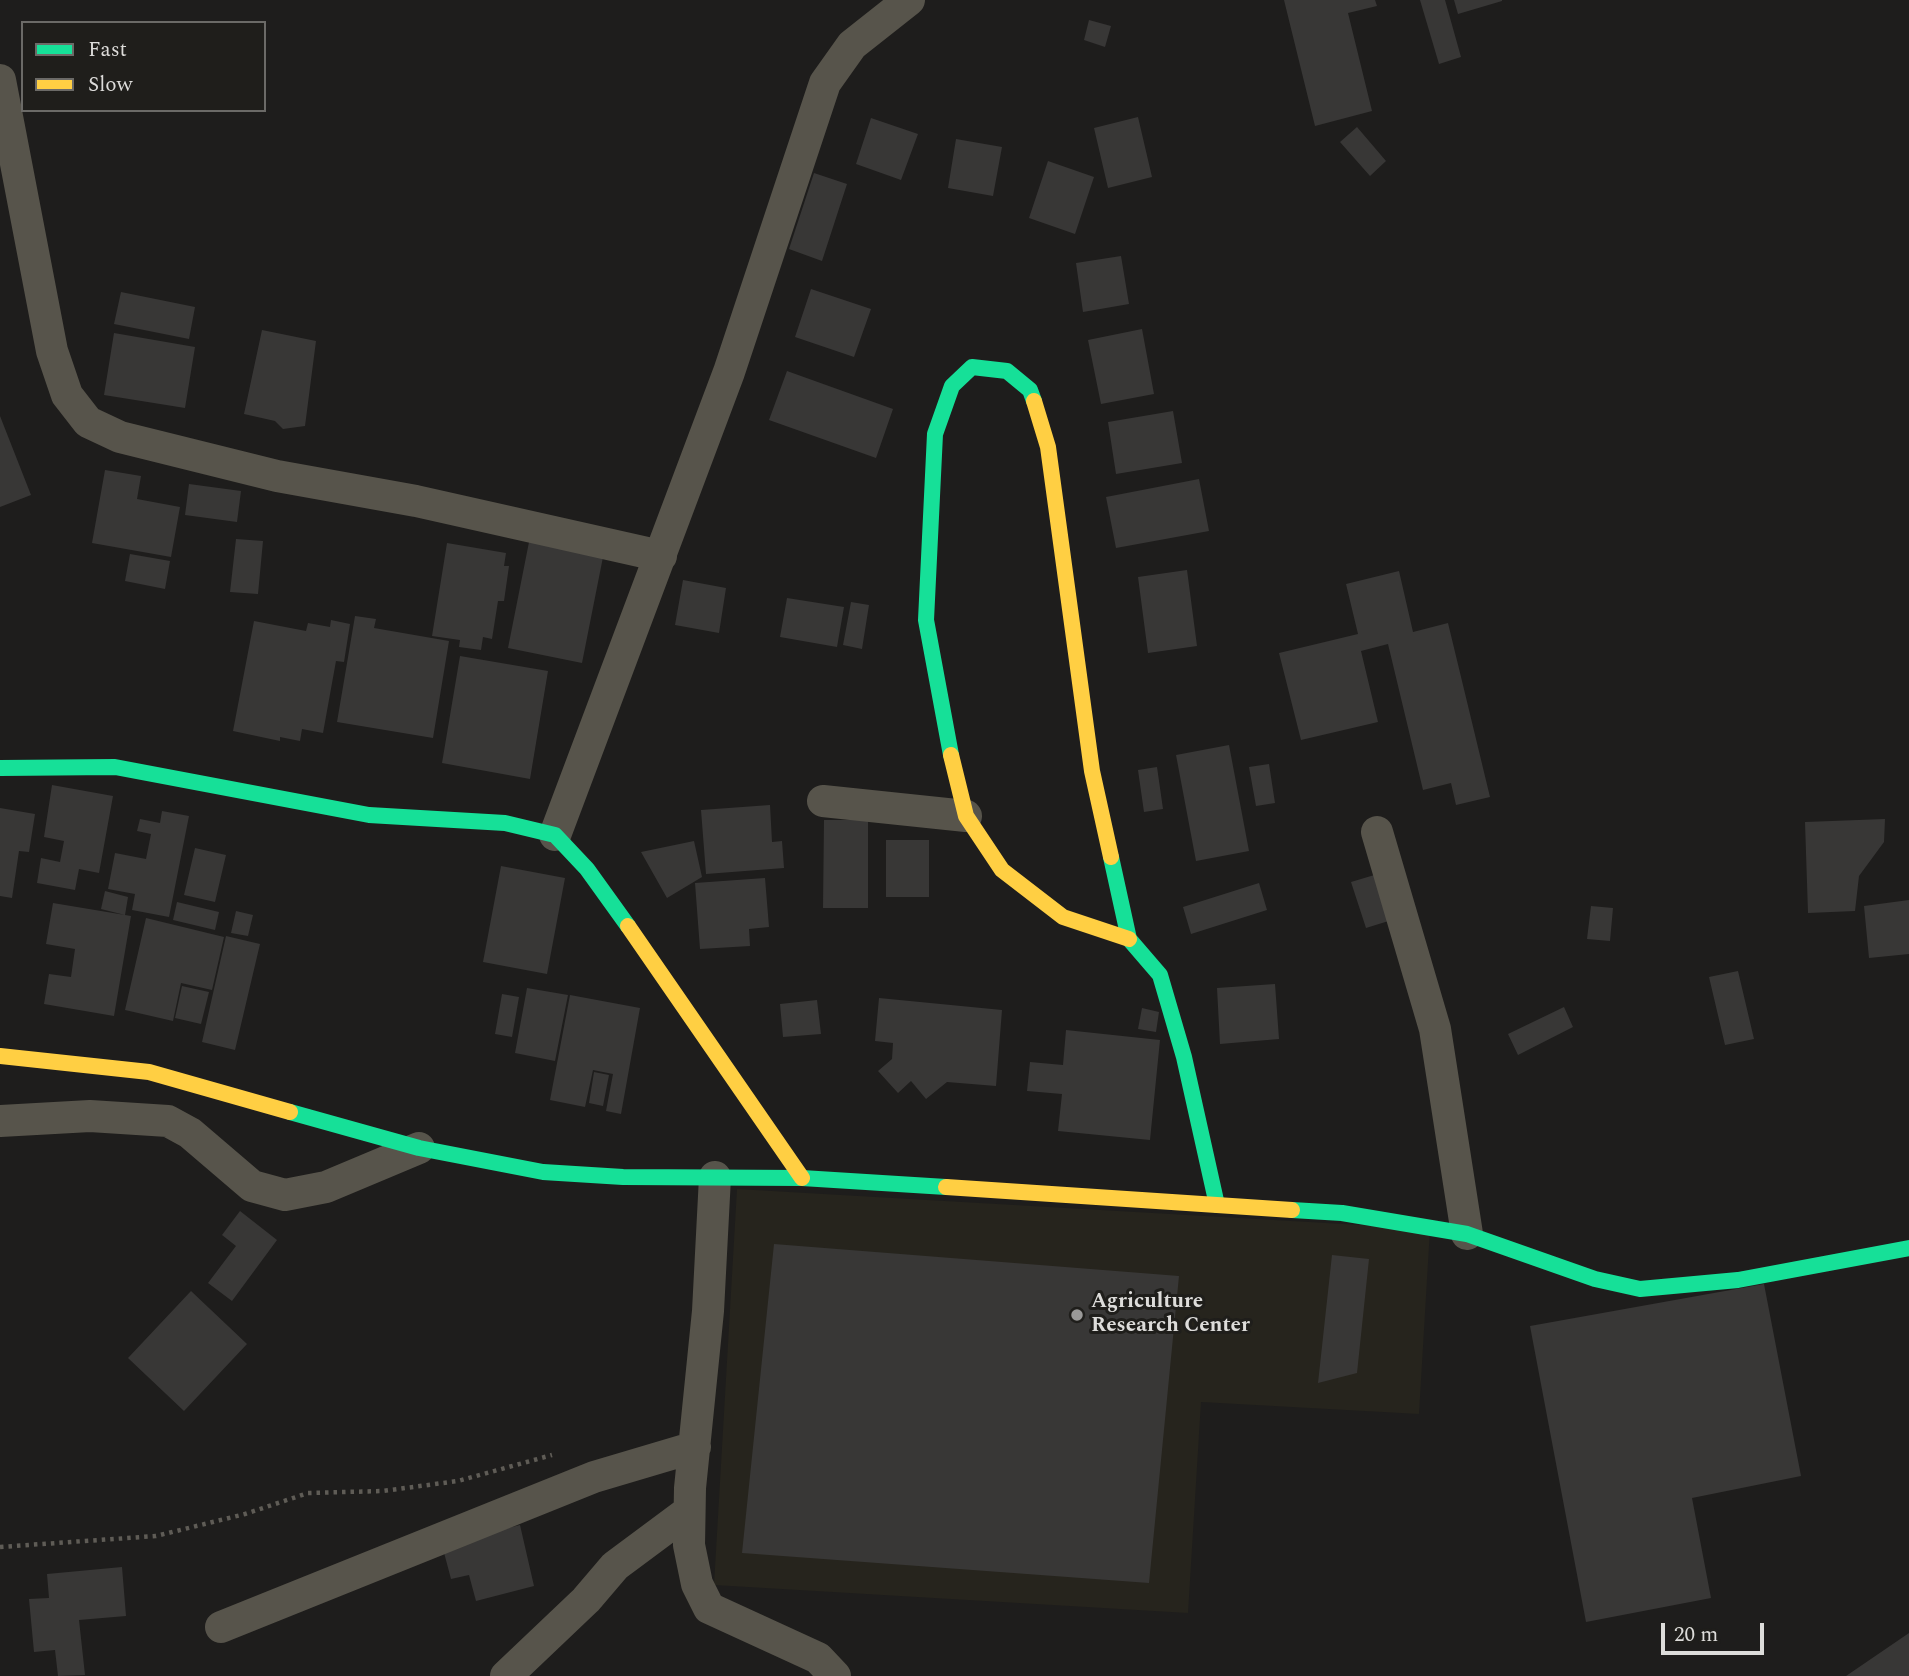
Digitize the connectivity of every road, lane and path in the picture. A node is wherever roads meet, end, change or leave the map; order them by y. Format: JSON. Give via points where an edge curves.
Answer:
{"nodes":[{"id":1,"x":909,"y":0,"type":"edge"},
{"id":2,"x":0,"y":80,"type":"edge"},
{"id":3,"x":661,"y":556,"type":"junction"},
{"id":4,"x":0,"y":768,"type":"edge"},
{"id":5,"x":823,"y":801,"type":"dead end"},
{"id":6,"x":966,"y":816,"type":"junction"},
{"id":7,"x":1377,"y":832,"type":"dead end"},
{"id":8,"x":555,"y":835,"type":"junction"},
{"id":9,"x":1129,"y":939,"type":"junction"},
{"id":10,"x":0,"y":1056,"type":"edge"},
{"id":11,"x":0,"y":1121,"type":"edge"},
{"id":12,"x":419,"y":1148,"type":"junction"},
{"id":13,"x":715,"y":1177,"type":"junction"},
{"id":14,"x":802,"y":1178,"type":"junction"},
{"id":15,"x":1217,"y":1205,"type":"junction"},
{"id":16,"x":1468,"y":1234,"type":"junction"},
{"id":17,"x":1909,"y":1248,"type":"edge"},
{"id":18,"x":695,"y":1447,"type":"junction"},
{"id":19,"x":558,"y":1454,"type":"dead end"},
{"id":20,"x":690,"y":1511,"type":"junction"},
{"id":21,"x":0,"y":1547,"type":"edge"},
{"id":22,"x":221,"y":1628,"type":"dead end"},
{"id":23,"x":824,"y":1670,"type":"edge"},
{"id":24,"x":506,"y":1676,"type":"edge"}],
"edges":[{"from":1,"to":3,"type":"street","via":[[852,45],[825,83],[729,372]]},
{"from":2,"to":3,"type":"street","via":[[52,351],[67,395],[88,422],[121,436],[278,477],[416,501]]},
{"from":3,"to":8,"type":"street"},
{"from":4,"to":8,"type":"street","via":[[115,767],[369,815],[505,823]]},
{"from":5,"to":6,"type":"street"},
{"from":6,"to":9,"type":"street","via":[[1002,870],[1063,917]]},
{"from":6,"to":9,"type":"street","via":[[945,731],[926,620],[935,434],[952,386],[972,367],[1007,371],[1030,390],[1048,447],[1092,771]]},
{"from":7,"to":16,"type":"street","via":[[1435,1029]]},
{"from":8,"to":14,"type":"street","via":[[587,869],[686,1006]]},
{"from":9,"to":15,"type":"street","via":[[1160,975],[1184,1057]]},
{"from":10,"to":12,"type":"street","via":[[149,1072]]},
{"from":11,"to":12,"type":"street","via":[[90,1116],[168,1121],[190,1133],[252,1186],[285,1195],[326,1187]]},
{"from":12,"to":13,"type":"street","via":[[543,1172]]},
{"from":13,"to":14,"type":"street"},
{"from":13,"to":18,"type":"street"},
{"from":14,"to":15,"type":"street"},
{"from":15,"to":16,"type":"street","via":[[1342,1213]]},
{"from":16,"to":17,"type":"street","via":[[1595,1279],[1640,1289],[1738,1280]]},
{"from":18,"to":20,"type":"street"},
{"from":18,"to":22,"type":"street","via":[[594,1477]]},
{"from":19,"to":21,"type":"path","via":[[458,1481],[383,1491],[308,1493],[156,1536]]},
{"from":20,"to":23,"type":"street","via":[[697,1584],[709,1608]]},
{"from":20,"to":24,"type":"street","via":[[615,1566]]}]}
